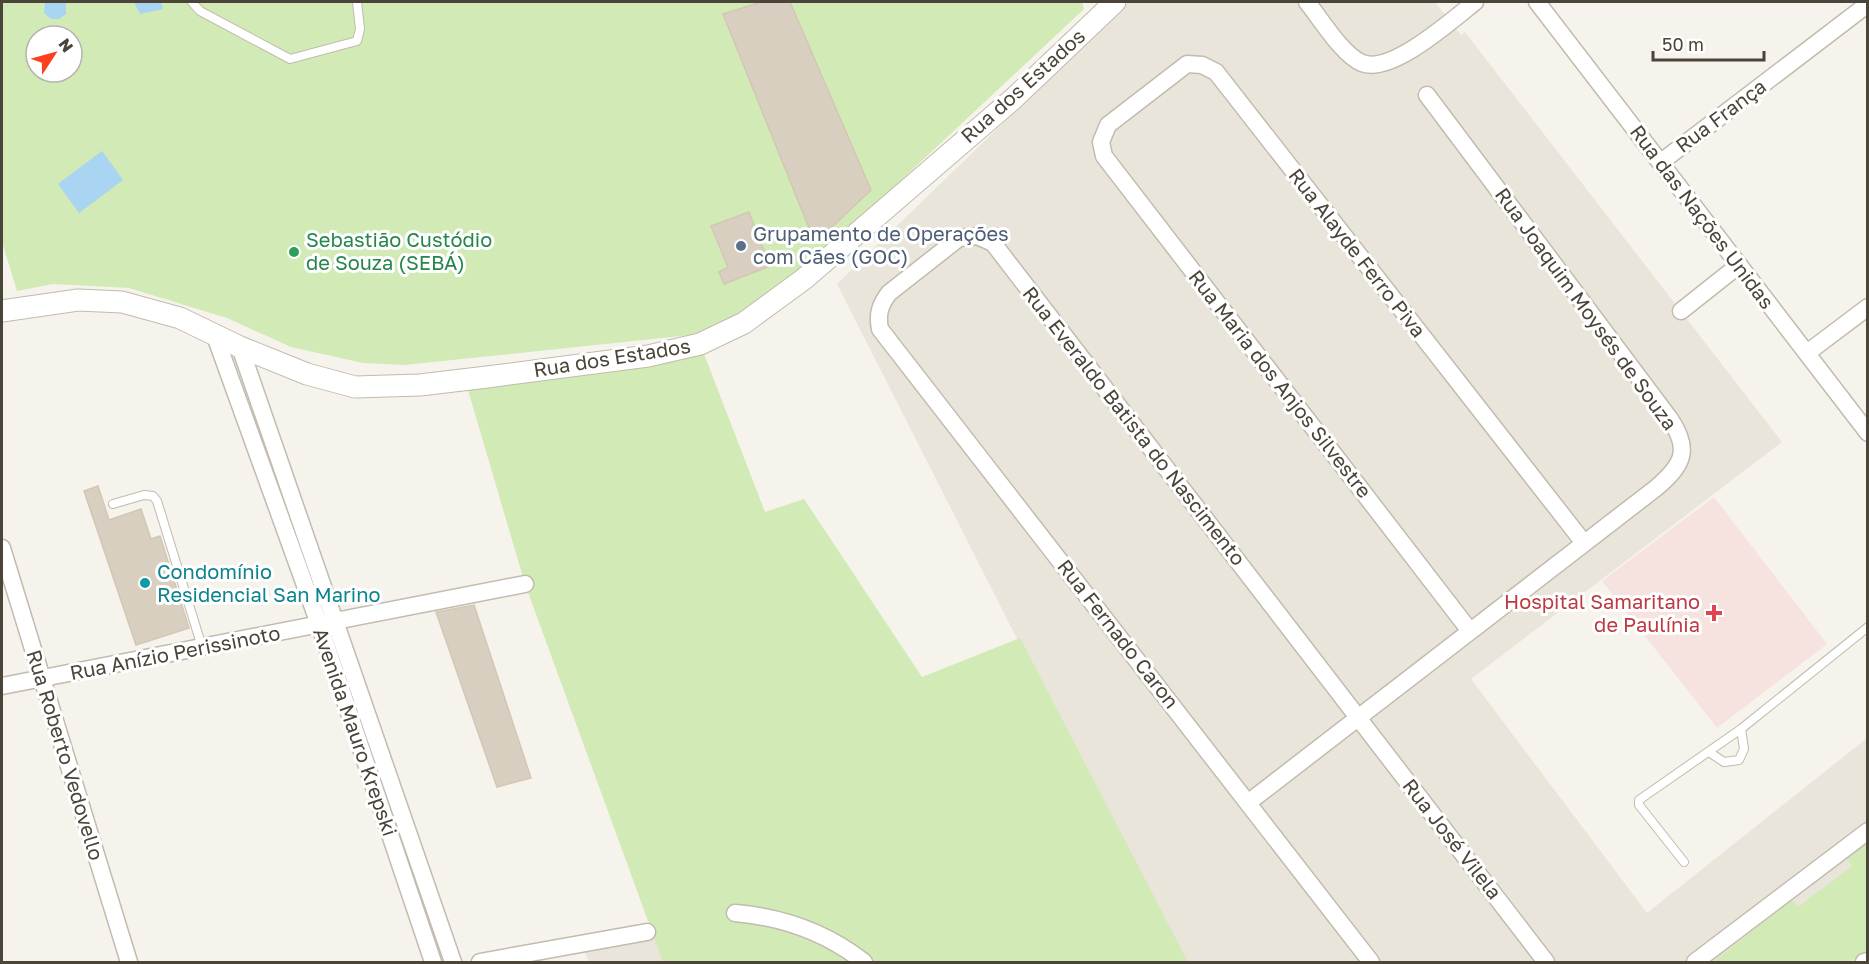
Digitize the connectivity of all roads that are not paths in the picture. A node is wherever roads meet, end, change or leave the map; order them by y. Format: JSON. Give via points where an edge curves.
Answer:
{"nodes":[{"id":1,"x":192,"y":2,"type":"edge"},
{"id":2,"x":357,"y":2,"type":"edge"},
{"id":3,"x":1115,"y":2,"type":"edge"},
{"id":4,"x":1307,"y":2,"type":"edge"},
{"id":5,"x":1475,"y":2,"type":"edge"},
{"id":6,"x":1537,"y":2,"type":"edge"},
{"id":7,"x":1868,"y":4,"type":"edge"},
{"id":8,"x":1427,"y":95,"type":"dead end"},
{"id":9,"x":1104,"y":132,"type":"joint"},
{"id":10,"x":1661,"y":162,"type":"junction"},
{"id":11,"x":1739,"y":265,"type":"junction"},
{"id":12,"x":882,"y":303,"type":"joint"},
{"id":13,"x":1868,"y":307,"type":"edge"},
{"id":14,"x":1681,"y":310,"type":"dead end"},
{"id":15,"x":2,"y":311,"type":"edge"},
{"id":16,"x":214,"y":333,"type":"junction"},
{"id":17,"x":240,"y":347,"type":"junction"},
{"id":18,"x":1807,"y":353,"type":"junction"},
{"id":19,"x":1868,"y":433,"type":"edge"},
{"id":20,"x":113,"y":504,"type":"dead end"},
{"id":21,"x":1584,"y":543,"type":"junction"},
{"id":22,"x":2,"y":548,"type":"edge"},
{"id":23,"x":525,"y":584,"type":"dead end"},
{"id":24,"x":327,"y":623,"type":"junction"},
{"id":25,"x":1868,"y":627,"type":"edge"},
{"id":26,"x":1470,"y":631,"type":"junction"},
{"id":27,"x":202,"y":648,"type":"junction"},
{"id":28,"x":42,"y":678,"type":"junction"},
{"id":29,"x":2,"y":686,"type":"edge"},
{"id":30,"x":1357,"y":716,"type":"junction"},
{"id":31,"x":1740,"y":729,"type":"junction"},
{"id":32,"x":1709,"y":752,"type":"junction"},
{"id":33,"x":1249,"y":802,"type":"junction"},
{"id":34,"x":1868,"y":831,"type":"edge"},
{"id":35,"x":1684,"y":862,"type":"dead end"},
{"id":36,"x":735,"y":913,"type":"dead end"},
{"id":37,"x":647,"y":932,"type":"dead end"},
{"id":38,"x":129,"y":963,"type":"edge"},
{"id":39,"x":433,"y":963,"type":"edge"},
{"id":40,"x":453,"y":963,"type":"edge"},
{"id":41,"x":480,"y":963,"type":"edge"},
{"id":42,"x":864,"y":963,"type":"edge"},
{"id":43,"x":1371,"y":963,"type":"edge"},
{"id":44,"x":1546,"y":963,"type":"edge"},
{"id":45,"x":1695,"y":963,"type":"edge"}],
"edges":[{"from":1,"to":2,"type":"lane","via":[[200,11],[290,59],[357,42]]},
{"from":3,"to":17,"type":"street","name":"Rua dos Estados","via":[[1013,99],[804,279],[744,323],[700,344],[648,356],[488,377],[355,387],[307,374]]},
{"from":4,"to":5,"type":"street","via":[[1342,47],[1360,63],[1376,66],[1394,61]]},
{"from":6,"to":10,"type":"street","name":"Rua das Nações Unidas"},
{"from":7,"to":10,"type":"street","name":"Rua França"},
{"from":8,"to":21,"type":"street","name":"Rua Joaquim Moysés de Souza","via":[[1679,432],[1683,450],[1680,465]]},
{"from":9,"to":21,"type":"street","name":"Rua Alayde Ferro Piva","via":[[1188,64],[1202,64],[1216,72]]},
{"from":9,"to":26,"type":"street","name":"Rua Maria dos Anjos Silvestre","via":[[1104,156]]},
{"from":10,"to":11,"type":"street","name":"Rua das Nações Unidas"},
{"from":11,"to":14,"type":"street"},
{"from":11,"to":18,"type":"street","name":"Rua das Nações Unidas"},
{"from":12,"to":30,"type":"street","name":"Rua Everaldo Batista do Nascimento","via":[[889,293],[959,238],[977,237],[993,243]]},
{"from":12,"to":33,"type":"street","name":"Rua Fernado Caron","via":[[880,328]]},
{"from":13,"to":18,"type":"street"},
{"from":15,"to":16,"type":"street","name":"Rua dos Estados","via":[[78,300],[122,302],[180,318]]},
{"from":16,"to":17,"type":"street","name":"Rua dos Estados"},
{"from":16,"to":24,"type":"street","name":"Avenida Mauro Krepski"},
{"from":17,"to":24,"type":"street","name":"Avenida Mauro Krepski"},
{"from":18,"to":19,"type":"street","name":"Rua das Nações Unidas"},
{"from":20,"to":27,"type":"lane","via":[[144,495],[157,501]]},
{"from":21,"to":26,"type":"street","name":"Rua Joaquim Moysés de Souza"},
{"from":22,"to":28,"type":"street","name":"Rua Roberto Vedovello"},
{"from":23,"to":24,"type":"street","name":"Rua Anízio Perissinoto"},
{"from":24,"to":27,"type":"street","name":"Rua Anízio Perissinoto"},
{"from":24,"to":39,"type":"street","name":"Avenida Mauro Krepski"},
{"from":24,"to":40,"type":"street","name":"Avenida Mauro Krepski"},
{"from":25,"to":31,"type":"lane"},
{"from":26,"to":30,"type":"street","name":"Rua Joaquim Moysés de Souza"},
{"from":27,"to":28,"type":"street","name":"Rua Anízio Perissinoto"},
{"from":28,"to":29,"type":"street","name":"Rua Anízio Perissinoto"},
{"from":28,"to":38,"type":"street","name":"Rua Roberto Vedovello"},
{"from":30,"to":33,"type":"street","name":"Rua Joaquim Moysés de Souza"},
{"from":30,"to":44,"type":"street","name":"Rua José Vilela"},
{"from":31,"to":32,"type":"lane"},
{"from":31,"to":32,"type":"lane","via":[[1744,749],[1738,760],[1725,762]]},
{"from":32,"to":35,"type":"lane","via":[[1639,800]]},
{"from":33,"to":43,"type":"street","name":"Rua Fernado Caron"},
{"from":34,"to":45,"type":"street"},
{"from":36,"to":42,"type":"street","via":[[792,923],[842,946]]},
{"from":37,"to":41,"type":"street"}]}
